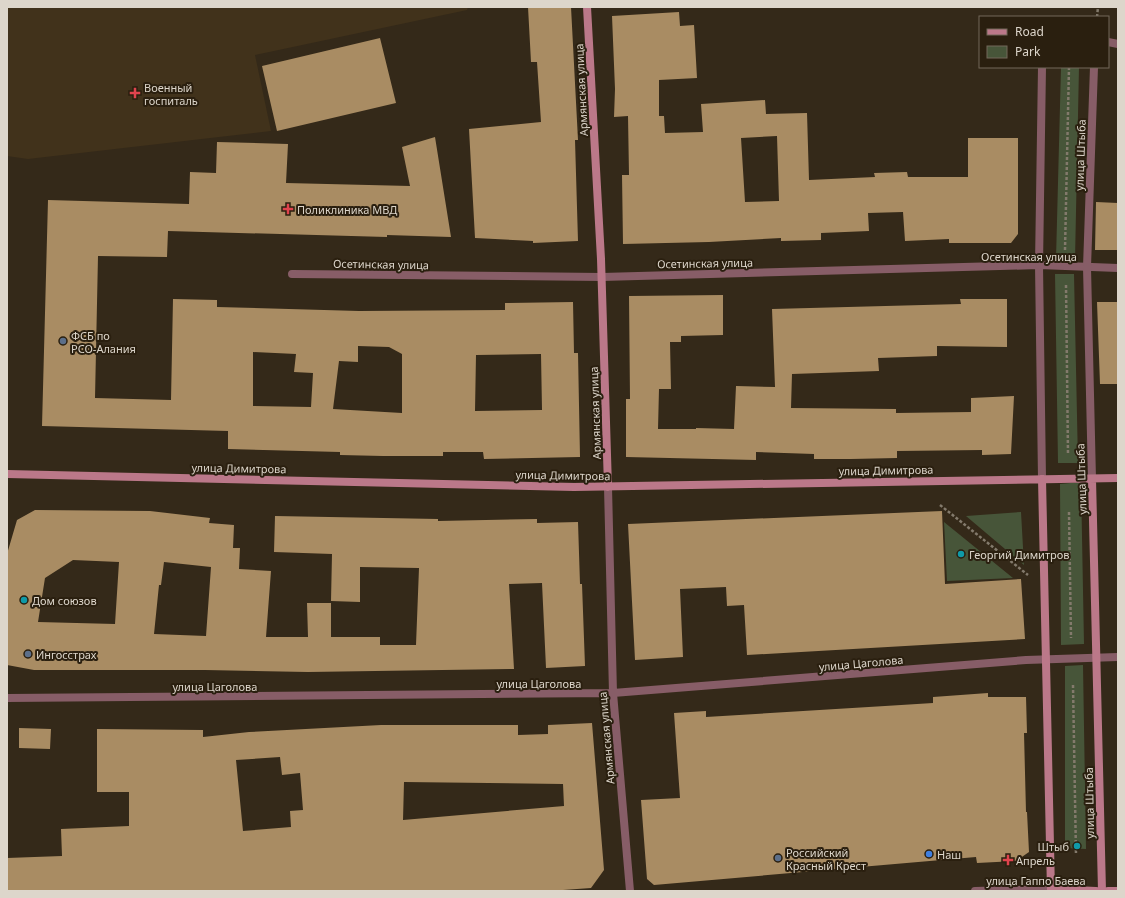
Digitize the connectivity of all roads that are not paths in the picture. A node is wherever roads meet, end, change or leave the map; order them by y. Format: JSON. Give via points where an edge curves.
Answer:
{"nodes":[{"id":1,"x":588,"y":7,"type":"edge"},
{"id":2,"x":1042,"y":68,"type":"edge"},
{"id":3,"x":1094,"y":68,"type":"edge"},
{"id":4,"x":1039,"y":265,"type":"junction"},
{"id":5,"x":1087,"y":267,"type":"junction"},
{"id":6,"x":1118,"y":268,"type":"edge"},
{"id":7,"x":292,"y":274,"type":"dead end"},
{"id":8,"x":602,"y":277,"type":"junction"},
{"id":9,"x":7,"y":474,"type":"edge"},
{"id":10,"x":1118,"y":478,"type":"edge"},
{"id":11,"x":1042,"y":479,"type":"junction"},
{"id":12,"x":1092,"y":479,"type":"junction"},
{"id":13,"x":608,"y":487,"type":"junction"},
{"id":14,"x":1118,"y":657,"type":"edge"},
{"id":15,"x":1096,"y":658,"type":"junction"},
{"id":16,"x":1046,"y":659,"type":"junction"},
{"id":17,"x":613,"y":693,"type":"junction"},
{"id":18,"x":7,"y":698,"type":"edge"},
{"id":19,"x":1052,"y":890,"type":"edge"},
{"id":20,"x":630,"y":891,"type":"edge"},
{"id":21,"x":976,"y":891,"type":"edge"},
{"id":22,"x":1096,"y":891,"type":"edge"},
{"id":23,"x":1102,"y":891,"type":"edge"},
{"id":24,"x":1108,"y":891,"type":"edge"},
{"id":25,"x":1118,"y":891,"type":"edge"}],
"edges":[{"from":1,"to":8,"type":"main road","name":"Армянская улица"},
{"from":2,"to":4,"type":"street"},
{"from":3,"to":5,"type":"street","name":"улица Штыба"},
{"from":4,"to":5,"type":"street","name":"Осетинская улица"},
{"from":4,"to":8,"type":"street","name":"Осетинская улица"},
{"from":4,"to":11,"type":"street"},
{"from":5,"to":6,"type":"street","name":"Осетинская улица"},
{"from":5,"to":12,"type":"street","name":"улица Штыба"},
{"from":7,"to":8,"type":"street","name":"Осетинская улица"},
{"from":8,"to":13,"type":"main road","name":"Армянская улица"},
{"from":9,"to":13,"type":"main road","name":"улица Димитрова"},
{"from":10,"to":12,"type":"main road","name":"улица Димитрова"},
{"from":11,"to":12,"type":"main road","name":"улица Димитрова"},
{"from":11,"to":13,"type":"main road","name":"улица Димитрова"},
{"from":11,"to":16,"type":"main road"},
{"from":12,"to":15,"type":"main road","name":"улица Штыба"},
{"from":13,"to":17,"type":"street","name":"Армянская улица"},
{"from":14,"to":15,"type":"street","name":"улица Цаголова"},
{"from":15,"to":16,"type":"street","name":"улица Цаголова"},
{"from":15,"to":23,"type":"main road","name":"улица Штыба"},
{"from":16,"to":17,"type":"street","name":"улица Цаголова"},
{"from":16,"to":19,"type":"main road"},
{"from":17,"to":18,"type":"street","name":"улица Цаголова"},
{"from":17,"to":20,"type":"street","name":"Армянская улица"},
{"from":19,"to":21,"type":"street","name":"улица Гаппо Баева"},
{"from":19,"to":22,"type":"main road","name":"улица Гаппо Баева"},
{"from":24,"to":25,"type":"main road"}]}
